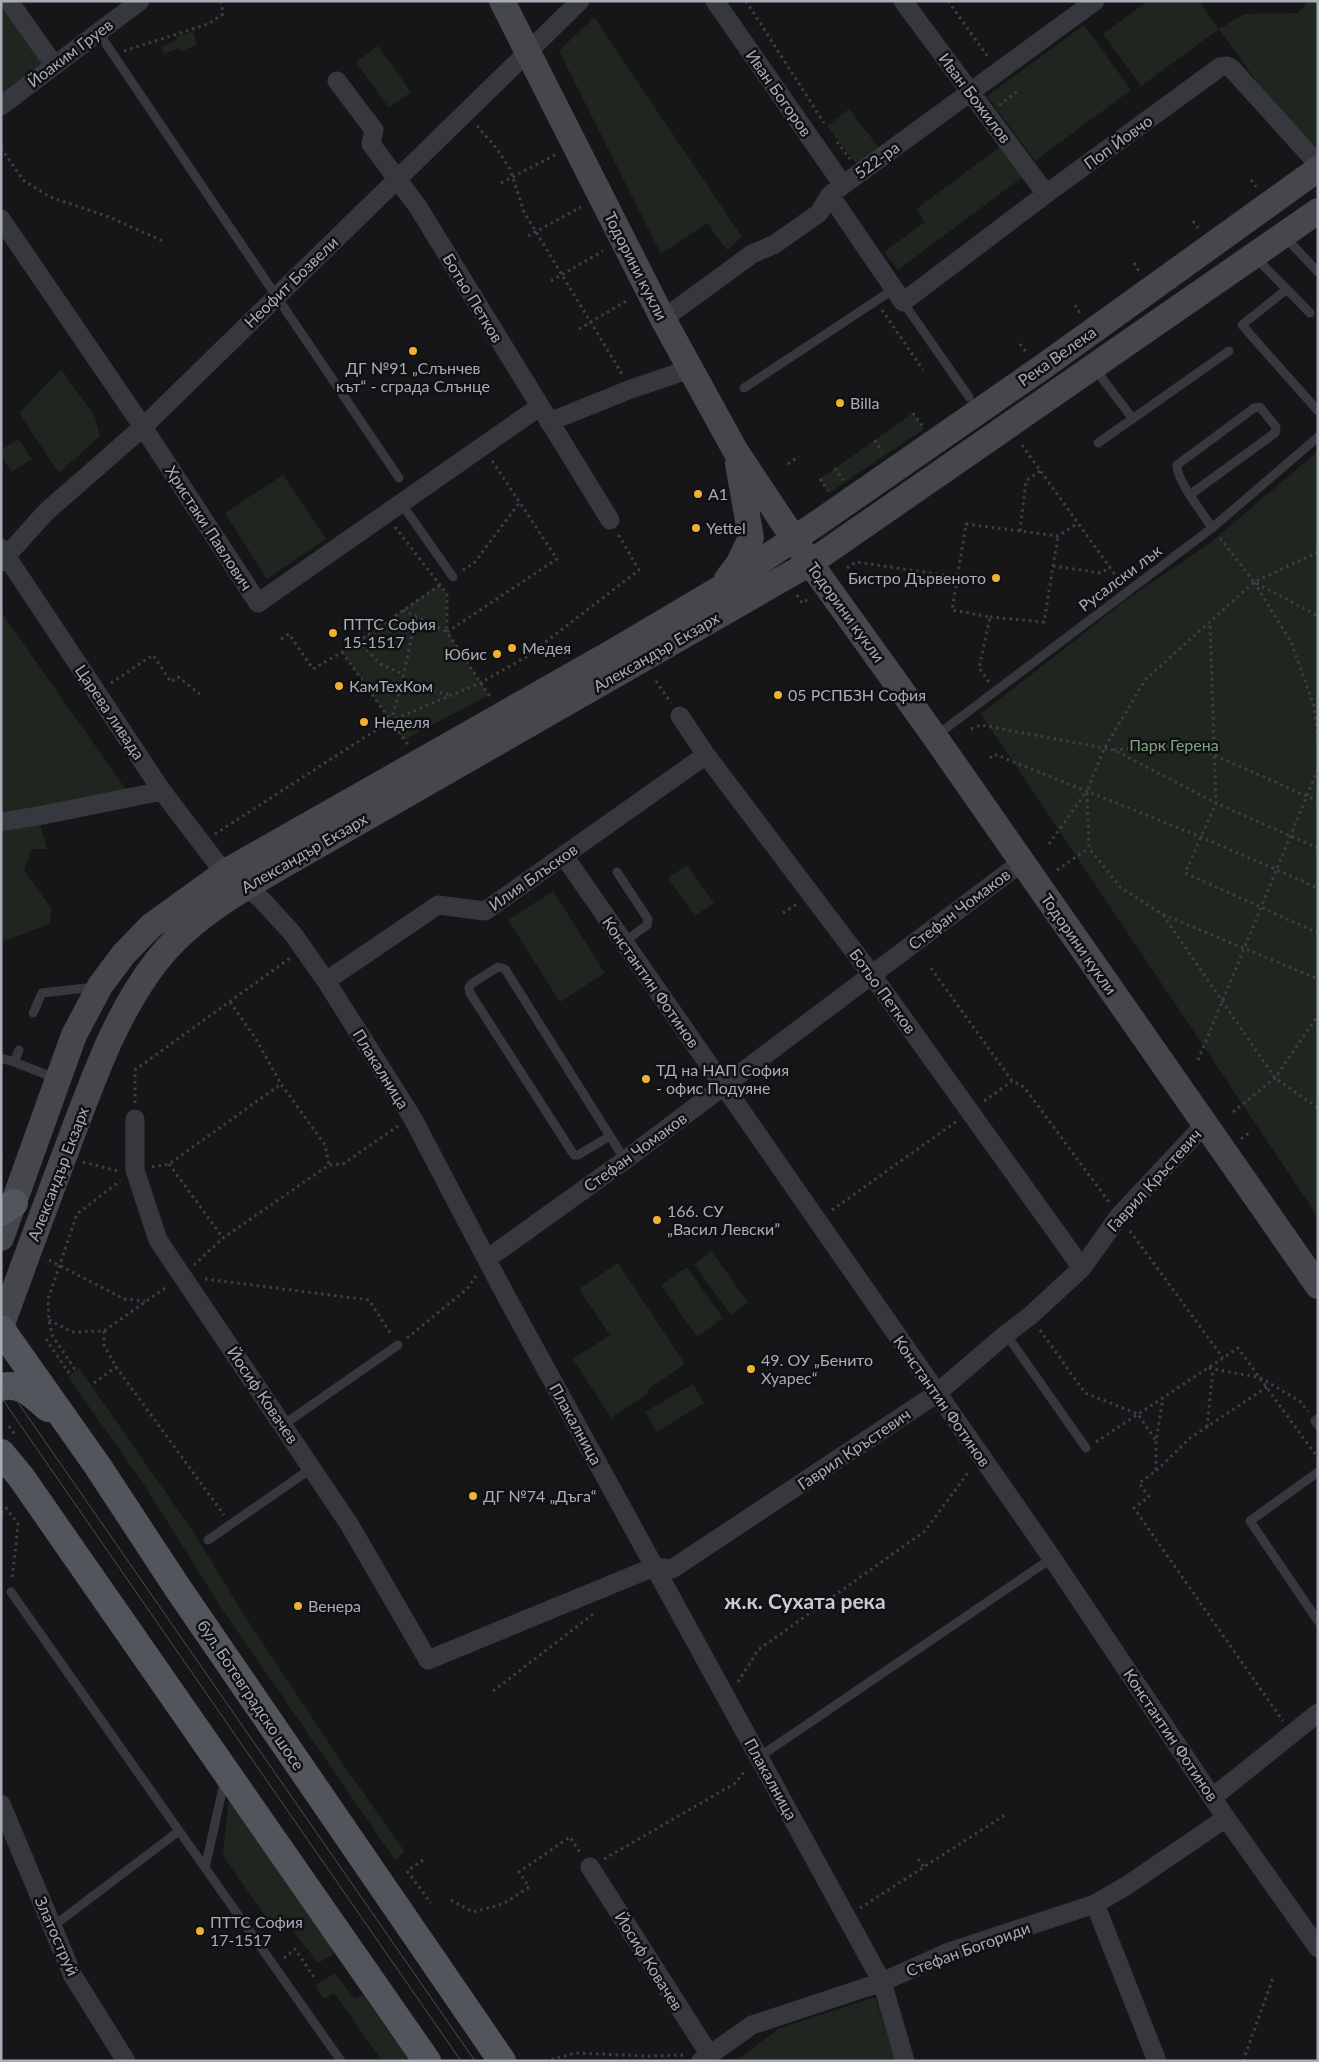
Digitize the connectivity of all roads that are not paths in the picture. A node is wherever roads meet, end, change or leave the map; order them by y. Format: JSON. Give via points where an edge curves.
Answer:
{"nodes":[{"id":1,"x":9,"y":1,"type":"edge"},
{"id":2,"x":140,"y":1,"type":"edge"},
{"id":3,"x":502,"y":1,"type":"edge"},
{"id":4,"x":580,"y":1,"type":"edge"},
{"id":5,"x":714,"y":1,"type":"edge"},
{"id":6,"x":903,"y":1,"type":"edge"},
{"id":7,"x":1095,"y":1,"type":"edge"},
{"id":8,"x":98,"y":32,"type":"junction"},
{"id":9,"x":527,"y":52,"type":"junction"},
{"id":10,"x":54,"y":65,"type":"junction"},
{"id":11,"x":337,"y":81,"type":"dead end"},
{"id":12,"x":970,"y":92,"type":"junction"},
{"id":13,"x":1,"y":106,"type":"edge"},
{"id":14,"x":1318,"y":164,"type":"edge"},
{"id":15,"x":1318,"y":169,"type":"edge"},
{"id":16,"x":398,"y":178,"type":"junction"},
{"id":17,"x":836,"y":190,"type":"junction"},
{"id":18,"x":1046,"y":194,"type":"junction"},
{"id":19,"x":1318,"y":211,"type":"edge"},
{"id":20,"x":1,"y":219,"type":"edge"},
{"id":21,"x":1284,"y":236,"type":"junction"},
{"id":22,"x":1254,"y":256,"type":"junction"},
{"id":23,"x":1318,"y":272,"type":"edge"},
{"id":24,"x":1287,"y":289,"type":"junction"},
{"id":25,"x":899,"y":295,"type":"junction"},
{"id":26,"x":276,"y":296,"type":"junction"},
{"id":27,"x":1310,"y":313,"type":"dead end"},
{"id":28,"x":663,"y":319,"type":"junction"},
{"id":29,"x":1229,"y":351,"type":"dead end"},
{"id":30,"x":1093,"y":367,"type":"junction"},
{"id":31,"x":690,"y":369,"type":"junction"},
{"id":32,"x":744,"y":388,"type":"dead end"},
{"id":33,"x":969,"y":397,"type":"dead end"},
{"id":34,"x":1318,"y":411,"type":"edge"},
{"id":35,"x":544,"y":414,"type":"junction"},
{"id":36,"x":1132,"y":420,"type":"junction"},
{"id":37,"x":143,"y":427,"type":"junction"},
{"id":38,"x":1318,"y":437,"type":"edge"},
{"id":39,"x":1098,"y":444,"type":"dead end"},
{"id":40,"x":736,"y":450,"type":"junction"},
{"id":41,"x":399,"y":478,"type":"dead end"},
{"id":42,"x":1191,"y":494,"type":"junction"},
{"id":43,"x":401,"y":503,"type":"junction"},
{"id":44,"x":610,"y":520,"type":"road end"},
{"id":45,"x":1212,"y":528,"type":"junction"},
{"id":46,"x":794,"y":539,"type":"junction"},
{"id":47,"x":3,"y":556,"type":"edge"},
{"id":48,"x":810,"y":562,"type":"junction"},
{"id":49,"x":453,"y":577,"type":"road end"},
{"id":50,"x":721,"y":588,"type":"junction"},
{"id":51,"x":680,"y":716,"type":"road end"},
{"id":52,"x":935,"y":737,"type":"junction"},
{"id":53,"x":706,"y":755,"type":"junction"},
{"id":54,"x":162,"y":791,"type":"junction"},
{"id":55,"x":1,"y":822,"type":"edge"},
{"id":56,"x":564,"y":856,"type":"junction"},
{"id":57,"x":1022,"y":862,"type":"junction"},
{"id":58,"x":617,"y":872,"type":"dead end"},
{"id":59,"x":236,"y":879,"type":"junction"},
{"id":60,"x":624,"y":942,"type":"junction"},
{"id":61,"x":872,"y":975,"type":"junction"},
{"id":62,"x":326,"y":981,"type":"junction"},
{"id":63,"x":100,"y":986,"type":"junction"},
{"id":64,"x":33,"y":1013,"type":"dead end"},
{"id":65,"x":19,"y":1050,"type":"dead end"},
{"id":66,"x":1,"y":1058,"type":"edge"},
{"id":67,"x":14,"y":1062,"type":"junction"},
{"id":68,"x":58,"y":1079,"type":"junction"},
{"id":69,"x":724,"y":1086,"type":"junction"},
{"id":70,"x":135,"y":1119,"type":"road end"},
{"id":71,"x":1205,"y":1124,"type":"junction"},
{"id":72,"x":610,"y":1136,"type":"junction"},
{"id":73,"x":625,"y":1160,"type":"junction"},
{"id":74,"x":7,"y":1208,"type":"edge"},
{"id":75,"x":1,"y":1238,"type":"edge"},
{"id":76,"x":487,"y":1259,"type":"junction"},
{"id":77,"x":1082,"y":1268,"type":"junction"},
{"id":78,"x":1318,"y":1286,"type":"edge"},
{"id":79,"x":1,"y":1328,"type":"edge"},
{"id":80,"x":1006,"y":1334,"type":"junction"},
{"id":81,"x":398,"y":1345,"type":"road end"},
{"id":82,"x":1,"y":1387,"type":"edge"},
{"id":83,"x":936,"y":1394,"type":"junction"},
{"id":84,"x":68,"y":1425,"type":"junction"},
{"id":85,"x":283,"y":1425,"type":"junction"},
{"id":86,"x":1086,"y":1448,"type":"road end"},
{"id":87,"x":1,"y":1453,"type":"edge"},
{"id":88,"x":312,"y":1468,"type":"junction"},
{"id":89,"x":1318,"y":1472,"type":"edge"},
{"id":90,"x":11,"y":1475,"type":"edge"},
{"id":91,"x":208,"y":1540,"type":"dead end"},
{"id":92,"x":1052,"y":1558,"type":"junction"},
{"id":93,"x":654,"y":1567,"type":"junction"},
{"id":94,"x":11,"y":1592,"type":"road end"},
{"id":95,"x":1318,"y":1622,"type":"edge"},
{"id":96,"x":428,"y":1660,"type":"joint"},
{"id":97,"x":1318,"y":1713,"type":"edge"},
{"id":98,"x":759,"y":1757,"type":"junction"},
{"id":99,"x":226,"y":1772,"type":"junction"},
{"id":100,"x":1213,"y":1797,"type":"junction"},
{"id":101,"x":1,"y":1804,"type":"edge"},
{"id":102,"x":1226,"y":1818,"type":"junction"},
{"id":103,"x":179,"y":1831,"type":"junction"},
{"id":104,"x":590,"y":1867,"type":"road end"},
{"id":105,"x":205,"y":1868,"type":"junction"},
{"id":106,"x":1095,"y":1904,"type":"junction"},
{"id":107,"x":51,"y":1927,"type":"junction"},
{"id":108,"x":1318,"y":1948,"type":"edge"},
{"id":109,"x":882,"y":1982,"type":"junction"},
{"id":110,"x":705,"y":2058,"type":"edge"},
{"id":111,"x":126,"y":2061,"type":"edge"},
{"id":112,"x":341,"y":2061,"type":"edge"},
{"id":113,"x":427,"y":2061,"type":"edge"},
{"id":114,"x":502,"y":2061,"type":"edge"},
{"id":115,"x":905,"y":2061,"type":"edge"},
{"id":116,"x":1157,"y":2061,"type":"edge"}],
"edges":[{"from":1,"to":10,"type":"street"},
{"from":2,"to":8,"type":"street","name":"Йоаким Груев"},
{"from":3,"to":9,"type":"street","name":"Тодорини кукли"},
{"from":4,"to":9,"type":"street","name":"Неофит Бозвели"},
{"from":5,"to":17,"type":"street","name":"Иван Богоров"},
{"from":6,"to":12,"type":"street","name":"Иван Божилов"},
{"from":7,"to":12,"type":"street","name":"522-ра"},
{"from":8,"to":10,"type":"street","name":"Йоаким Груев"},
{"from":8,"to":26,"type":"lane"},
{"from":9,"to":16,"type":"street","name":"Неофит Бозвели"},
{"from":9,"to":28,"type":"street","name":"Тодорини кукли"},
{"from":10,"to":13,"type":"street","name":"Йоаким Груев"},
{"from":11,"to":16,"type":"street","name":"Ботьо Петков","via":[[374,130],[371,144]]},
{"from":12,"to":17,"type":"street","name":"522-ра"},
{"from":12,"to":18,"type":"street","name":"Иван Божилов"},
{"from":14,"to":18,"type":"street","name":"Поп Йовчо","via":[[1227,66],[1220,67]]},
{"from":15,"to":46,"type":"street","name":"Река Велека","via":[[1044,366]]},
{"from":16,"to":26,"type":"street","name":"Неофит Бозвели"},
{"from":16,"to":35,"type":"street","name":"Ботьо Петков"},
{"from":17,"to":25,"type":"street","name":"Иван Богоров"},
{"from":17,"to":28,"type":"street","name":"522-ра","via":[[819,213],[775,244],[752,254]]},
{"from":18,"to":25,"type":"street","name":"Поп Йовчо"},
{"from":19,"to":21,"type":"street","name":"Река Велека"},
{"from":20,"to":37,"type":"street","name":"Христаки Павлович"},
{"from":21,"to":22,"type":"street","name":"Река Велека"},
{"from":21,"to":23,"type":"lane"},
{"from":22,"to":24,"type":"lane"},
{"from":22,"to":30,"type":"street","name":"Река Велека"},
{"from":24,"to":27,"type":"lane"},
{"from":24,"to":34,"type":"lane","via":[[1242,325]]},
{"from":25,"to":32,"type":"lane","name":"Поп Йовчо","via":[[876,301]]},
{"from":25,"to":33,"type":"lane"},
{"from":26,"to":37,"type":"street","name":"Неофит Бозвели"},
{"from":26,"to":41,"type":"lane"},
{"from":28,"to":31,"type":"street","name":"Тодорини кукли"},
{"from":29,"to":36,"type":"lane"},
{"from":30,"to":36,"type":"lane"},
{"from":30,"to":48,"type":"street","name":"Река Велека"},
{"from":31,"to":35,"type":"street","name":"Христаки Павлович"},
{"from":31,"to":40,"type":"street","name":"Тодорини кукли"},
{"from":35,"to":43,"type":"street","name":"Христаки Павлович","via":[[482,446]]},
{"from":35,"to":44,"type":"street","name":"Ботьо Петков"},
{"from":36,"to":39,"type":"lane"},
{"from":37,"to":43,"type":"street","name":"Христаки Павлович","via":[[258,603]]},
{"from":37,"to":47,"type":"street","name":"Неофит Бозвели","via":[[46,512]]},
{"from":38,"to":45,"type":"lane","name":"Русалски лък"},
{"from":40,"to":46,"type":"street","name":"Тодорини кукли"},
{"from":40,"to":50,"type":"street","via":[[751,538],[739,564]]},
{"from":42,"to":42,"type":"lane","via":[[1276,433],[1276,427],[1260,407],[1254,408],[1177,465],[1176,472]]},
{"from":42,"to":45,"type":"lane"},
{"from":43,"to":49,"type":"lane"},
{"from":45,"to":52,"type":"lane","name":"Русалски лък"},
{"from":46,"to":48,"type":"street","name":"Тодорини кукли"},
{"from":46,"to":50,"type":"street","name":"Александър Екзарх"},
{"from":47,"to":54,"type":"street","name":"Царева ливада"},
{"from":48,"to":52,"type":"street","name":"Тодорини кукли"},
{"from":48,"to":59,"type":"street","name":"Александър Екзарх"},
{"from":50,"to":59,"type":"street","name":"Александър Екзарх"},
{"from":51,"to":53,"type":"street","name":"Ботьо Петков"},
{"from":52,"to":57,"type":"street","name":"Тодорини кукли"},
{"from":53,"to":56,"type":"street","name":"Илия Блъсков"},
{"from":53,"to":61,"type":"street","name":"Ботьо Петков"},
{"from":54,"to":55,"type":"street"},
{"from":54,"to":59,"type":"street","name":"Царева ливада","via":[[216,862]]},
{"from":56,"to":60,"type":"street","name":"Константин Фотинов"},
{"from":56,"to":62,"type":"street","name":"Илия Блъсков","via":[[485,911],[438,905]]},
{"from":57,"to":61,"type":"street","name":"Стефан Чомаков"},
{"from":57,"to":71,"type":"street","name":"Тодорини кукли"},
{"from":58,"to":60,"type":"lane","via":[[648,919],[647,925]]},
{"from":59,"to":62,"type":"street","name":"Плакалница","via":[[262,900]]},
{"from":59,"to":63,"type":"street","name":"Александър Екзарх","via":[[151,926]]},
{"from":59,"to":79,"type":"street","name":"Александър Екзарх","via":[[227,899],[170,945],[122,1013],[90,1089]]},
{"from":60,"to":69,"type":"street","name":"Константин Фотинов"},
{"from":61,"to":69,"type":"street","name":"Стефан Чомаков"},
{"from":61,"to":77,"type":"street","name":"Ботьо Петков"},
{"from":62,"to":76,"type":"street","name":"Плакалница","via":[[412,1117]]},
{"from":63,"to":64,"type":"lane","via":[[42,993]]},
{"from":63,"to":68,"type":"street","name":"Александър Екзарх","via":[[74,1035]]},
{"from":65,"to":67,"type":"lane"},
{"from":66,"to":67,"type":"lane"},
{"from":67,"to":68,"type":"lane"},
{"from":68,"to":74,"type":"street","name":"Александър Екзарх"},
{"from":69,"to":73,"type":"street","name":"Стефан Чомаков"},
{"from":69,"to":83,"type":"street","name":"Константин Фотинов"},
{"from":70,"to":85,"type":"street","name":"Йосиф Ковачев","via":[[135,1170],[158,1240]]},
{"from":71,"to":77,"type":"street","name":"Гаврил Кръстевич","via":[[1119,1216]]},
{"from":71,"to":78,"type":"street","name":"Тодорини кукли"},
{"from":72,"to":72,"type":"lane","via":[[506,969],[498,967],[471,984],[470,993],[574,1155]]},
{"from":72,"to":73,"type":"lane"},
{"from":73,"to":76,"type":"street","name":"Стефан Чомаков"},
{"from":74,"to":75,"type":"street","name":"Александър Екзарх"},
{"from":76,"to":93,"type":"street","name":"Плакалница"},
{"from":77,"to":80,"type":"street","name":"Гаврил Кръстевич"},
{"from":79,"to":84,"type":"main road","name":"бул. Ботевградско шосе"},
{"from":80,"to":83,"type":"street","name":"Гаврил Кръстевич"},
{"from":80,"to":86,"type":"lane"},
{"from":81,"to":85,"type":"lane"},
{"from":82,"to":84,"type":"main road","via":[[26,1388]]},
{"from":83,"to":92,"type":"street","name":"Константин Фотинов"},
{"from":83,"to":93,"type":"street","name":"Гаврил Кръстевич","via":[[672,1569]]},
{"from":84,"to":114,"type":"main road","name":"бул. Ботевградско шосе"},
{"from":85,"to":88,"type":"street","name":"Йосиф Ковачев"},
{"from":87,"to":90,"type":"main road"},
{"from":88,"to":91,"type":"lane"},
{"from":88,"to":96,"type":"street","name":"Йосиф Ковачев","via":[[349,1524]]},
{"from":89,"to":95,"type":"lane","via":[[1250,1520]]},
{"from":90,"to":99,"type":"main road"},
{"from":92,"to":98,"type":"lane"},
{"from":92,"to":100,"type":"street","name":"Константин Фотинов"},
{"from":93,"to":96,"type":"street","name":"Гаврил Кръстевич"},
{"from":93,"to":98,"type":"street","name":"Плакалница"},
{"from":94,"to":103,"type":"lane"},
{"from":97,"to":100,"type":"street"},
{"from":98,"to":109,"type":"street","name":"Плакалница"},
{"from":99,"to":105,"type":"lane"},
{"from":99,"to":113,"type":"main road"},
{"from":100,"to":102,"type":"street","name":"Константин Фотинов"},
{"from":101,"to":107,"type":"street","name":"Златоструй"},
{"from":102,"to":106,"type":"street","name":"Стефан Богориди"},
{"from":102,"to":108,"type":"street","name":"Константин Фотинов"},
{"from":103,"to":105,"type":"lane"},
{"from":103,"to":107,"type":"lane"},
{"from":104,"to":110,"type":"street","name":"Йосиф Ковачев"},
{"from":105,"to":112,"type":"lane"},
{"from":106,"to":109,"type":"street","name":"Стефан Богориди","via":[[949,1952]]},
{"from":106,"to":116,"type":"street"},
{"from":107,"to":111,"type":"street","name":"Златоструй","via":[[73,1976]]},
{"from":109,"to":110,"type":"street","name":"Стефан Богориди","via":[[752,2025]]},
{"from":109,"to":115,"type":"street","name":"Плакалница"}]}
